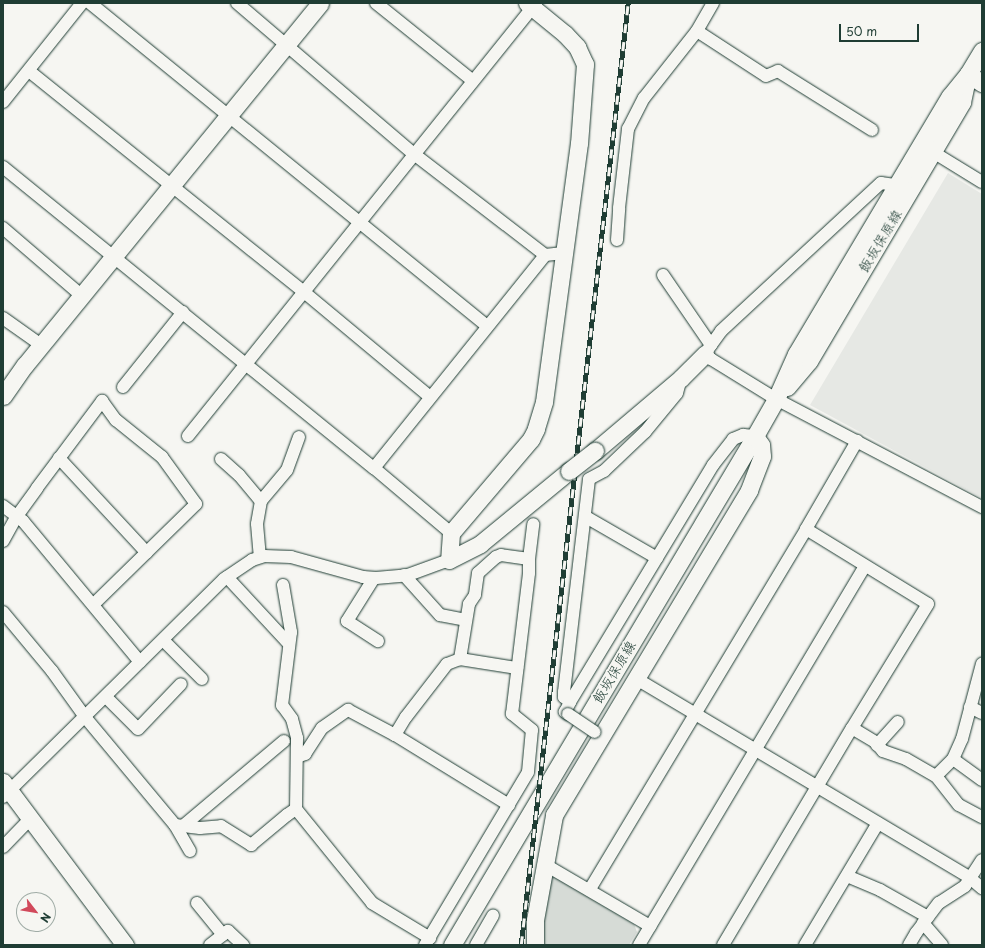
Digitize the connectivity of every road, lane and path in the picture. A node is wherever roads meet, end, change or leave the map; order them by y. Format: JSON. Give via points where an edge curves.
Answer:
{"nodes":[{"id":1,"x":82,"y":3,"type":"edge"},
{"id":2,"x":90,"y":3,"type":"edge"},
{"id":3,"x":237,"y":3,"type":"edge"},
{"id":4,"x":320,"y":3,"type":"edge"},
{"id":5,"x":376,"y":3,"type":"edge"},
{"id":6,"x":713,"y":3,"type":"edge"},
{"id":7,"x":532,"y":5,"type":"edge"},
{"id":8,"x":697,"y":31,"type":"junction"},
{"id":9,"x":286,"y":45,"type":"junction"},
{"id":10,"x":982,"y":51,"type":"edge"},
{"id":11,"x":29,"y":71,"type":"junction"},
{"id":12,"x":975,"y":79,"type":"edge"},
{"id":13,"x":473,"y":81,"type":"junction"},
{"id":14,"x":3,"y":102,"type":"edge"},
{"id":15,"x":228,"y":115,"type":"junction"},
{"id":16,"x":872,"y":130,"type":"dead end"},
{"id":17,"x":933,"y":152,"type":"junction"},
{"id":18,"x":414,"y":154,"type":"junction"},
{"id":19,"x":3,"y":167,"type":"edge"},
{"id":20,"x":982,"y":182,"type":"edge"},
{"id":21,"x":170,"y":186,"type":"junction"},
{"id":22,"x":896,"y":186,"type":"junction"},
{"id":23,"x":360,"y":222,"type":"junction"},
{"id":24,"x":3,"y":228,"type":"edge"},
{"id":25,"x":617,"y":240,"type":"dead end"},
{"id":26,"x":564,"y":253,"type":"junction"},
{"id":27,"x":114,"y":255,"type":"junction"},
{"id":28,"x":546,"y":255,"type":"junction"},
{"id":29,"x":663,"y":275,"type":"dead end"},
{"id":30,"x":304,"y":292,"type":"junction"},
{"id":31,"x":81,"y":295,"type":"junction"},
{"id":32,"x":183,"y":312,"type":"junction"},
{"id":33,"x":3,"y":318,"type":"edge"},
{"id":34,"x":487,"y":326,"type":"junction"},
{"id":35,"x":40,"y":345,"type":"junction"},
{"id":36,"x":708,"y":350,"type":"junction"},
{"id":37,"x":246,"y":364,"type":"junction"},
{"id":38,"x":681,"y":378,"type":"junction"},
{"id":39,"x":123,"y":387,"type":"dead end"},
{"id":40,"x":3,"y":396,"type":"edge"},
{"id":41,"x":430,"y":397,"type":"junction"},
{"id":42,"x":776,"y":399,"type":"junction"},
{"id":43,"x":188,"y":436,"type":"dead end"},
{"id":44,"x":756,"y":436,"type":"junction"},
{"id":45,"x":299,"y":437,"type":"dead end"},
{"id":46,"x":857,"y":441,"type":"junction"},
{"id":47,"x":59,"y":458,"type":"junction"},
{"id":48,"x":220,"y":459,"type":"dead end"},
{"id":49,"x":374,"y":468,"type":"junction"},
{"id":50,"x":261,"y":501,"type":"junction"},
{"id":51,"x":3,"y":506,"type":"edge"},
{"id":52,"x":982,"y":506,"type":"edge"},
{"id":53,"x":17,"y":516,"type":"junction"},
{"id":54,"x":586,"y":517,"type":"junction"},
{"id":55,"x":533,"y":524,"type":"dead end"},
{"id":56,"x":806,"y":529,"type":"junction"},
{"id":57,"x":451,"y":533,"type":"junction"},
{"id":58,"x":3,"y":542,"type":"edge"},
{"id":59,"x":147,"y":553,"type":"junction"},
{"id":60,"x":260,"y":557,"type":"junction"},
{"id":61,"x":657,"y":558,"type":"junction"},
{"id":62,"x":529,"y":559,"type":"junction"},
{"id":63,"x":449,"y":560,"type":"junction"},
{"id":64,"x":865,"y":566,"type":"junction"},
{"id":65,"x":404,"y":575,"type":"junction"},
{"id":66,"x":227,"y":577,"type":"junction"},
{"id":67,"x":374,"y":578,"type":"junction"},
{"id":68,"x":283,"y":585,"type":"dead end"},
{"id":69,"x":93,"y":605,"type":"junction"},
{"id":70,"x":3,"y":612,"type":"edge"},
{"id":71,"x":466,"y":620,"type":"junction"},
{"id":72,"x":163,"y":640,"type":"junction"},
{"id":73,"x":378,"y":641,"type":"dead end"},
{"id":74,"x":289,"y":644,"type":"junction"},
{"id":75,"x":460,"y":659,"type":"junction"},
{"id":76,"x":140,"y":662,"type":"junction"},
{"id":77,"x":982,"y":664,"type":"edge"},
{"id":78,"x":517,"y":668,"type":"junction"},
{"id":79,"x":635,"y":678,"type":"junction"},
{"id":80,"x":202,"y":679,"type":"dead end"},
{"id":81,"x":181,"y":684,"type":"dead end"},
{"id":82,"x":106,"y":697,"type":"junction"},
{"id":83,"x":570,"y":702,"type":"junction"},
{"id":84,"x":970,"y":707,"type":"junction"},
{"id":85,"x":982,"y":713,"type":"edge"},
{"id":86,"x":695,"y":714,"type":"junction"},
{"id":87,"x":85,"y":717,"type":"junction"},
{"id":88,"x":898,"y":722,"type":"dead end"},
{"id":89,"x":852,"y":728,"type":"junction"},
{"id":90,"x":598,"y":734,"type":"junction"},
{"id":91,"x":395,"y":735,"type":"junction"},
{"id":92,"x":284,"y":741,"type":"dead end"},
{"id":93,"x":877,"y":745,"type":"junction"},
{"id":94,"x":756,"y":749,"type":"junction"},
{"id":95,"x":297,"y":758,"type":"junction"},
{"id":96,"x":953,"y":758,"type":"junction"},
{"id":97,"x":936,"y":776,"type":"junction"},
{"id":98,"x":982,"y":780,"type":"edge"},
{"id":99,"x":817,"y":787,"type":"junction"},
{"id":100,"x":5,"y":790,"type":"edge"},
{"id":101,"x":509,"y":805,"type":"junction"},
{"id":102,"x":296,"y":809,"type":"junction"},
{"id":103,"x":982,"y":817,"type":"edge"},
{"id":104,"x":31,"y":818,"type":"junction"},
{"id":105,"x":878,"y":823,"type":"junction"},
{"id":106,"x":179,"y":826,"type":"junction"},
{"id":107,"x":3,"y":848,"type":"edge"},
{"id":108,"x":190,"y":851,"type":"dead end"},
{"id":109,"x":982,"y":860,"type":"edge"},
{"id":110,"x":544,"y":864,"type":"junction"},
{"id":111,"x":847,"y":876,"type":"junction"},
{"id":112,"x":970,"y":878,"type":"junction"},
{"id":113,"x":982,"y":888,"type":"edge"},
{"id":114,"x":590,"y":889,"type":"junction"},
{"id":115,"x":197,"y":903,"type":"dead end"},
{"id":116,"x":493,"y":916,"type":"dead end"},
{"id":117,"x":926,"y":920,"type":"junction"},
{"id":118,"x":650,"y":926,"type":"junction"},
{"id":119,"x":223,"y":935,"type":"junction"},
{"id":120,"x":427,"y":941,"type":"edge"},
{"id":121,"x":125,"y":945,"type":"edge"},
{"id":122,"x":210,"y":945,"type":"edge"},
{"id":123,"x":243,"y":945,"type":"edge"},
{"id":124,"x":452,"y":945,"type":"edge"},
{"id":125,"x":476,"y":945,"type":"edge"},
{"id":126,"x":535,"y":945,"type":"edge"},
{"id":127,"x":639,"y":945,"type":"edge"},
{"id":128,"x":723,"y":945,"type":"edge"},
{"id":129,"x":805,"y":945,"type":"edge"},
{"id":130,"x":909,"y":945,"type":"edge"},
{"id":131,"x":942,"y":945,"type":"edge"}],
"edges":[{"from":1,"to":11,"type":"street"},
{"from":2,"to":15,"type":"street"},
{"from":3,"to":9,"type":"street"},
{"from":4,"to":9,"type":"street"},
{"from":5,"to":13,"type":"street"},
{"from":6,"to":8,"type":"street"},
{"from":7,"to":13,"type":"street"},
{"from":7,"to":26,"type":"street","via":[[577,47],[585,64],[579,143]]},
{"from":8,"to":16,"type":"street","via":[[766,76],[778,72]]},
{"from":8,"to":25,"type":"street","via":[[644,98],[628,128]]},
{"from":9,"to":15,"type":"street"},
{"from":9,"to":18,"type":"street"},
{"from":10,"to":12,"type":"street","name":"飯坂保原線"},
{"from":11,"to":14,"type":"street"},
{"from":11,"to":21,"type":"street"},
{"from":12,"to":17,"type":"street","name":"飯坂保原線"},
{"from":12,"to":22,"type":"street","name":"飯坂保原線","via":[[950,96]]},
{"from":13,"to":18,"type":"street"},
{"from":15,"to":21,"type":"street"},
{"from":15,"to":23,"type":"street"},
{"from":17,"to":20,"type":"street"},
{"from":17,"to":42,"type":"street","name":"飯坂保原線","via":[[809,361]]},
{"from":18,"to":23,"type":"street"},
{"from":18,"to":28,"type":"street"},
{"from":19,"to":27,"type":"street"},
{"from":21,"to":27,"type":"street"},
{"from":21,"to":30,"type":"street"},
{"from":22,"to":36,"type":"street","via":[[881,183],[721,331]]},
{"from":22,"to":42,"type":"street","name":"飯坂保原線","via":[[796,354]]},
{"from":23,"to":30,"type":"street"},
{"from":23,"to":34,"type":"street"},
{"from":24,"to":31,"type":"street"},
{"from":26,"to":28,"type":"street"},
{"from":26,"to":57,"type":"street","via":[[544,402],[536,429],[524,449]]},
{"from":27,"to":31,"type":"street"},
{"from":27,"to":32,"type":"street"},
{"from":28,"to":34,"type":"street"},
{"from":29,"to":36,"type":"street"},
{"from":30,"to":37,"type":"street"},
{"from":30,"to":41,"type":"street"},
{"from":31,"to":35,"type":"street"},
{"from":32,"to":37,"type":"street"},
{"from":32,"to":39,"type":"street"},
{"from":33,"to":35,"type":"street"},
{"from":34,"to":41,"type":"street"},
{"from":35,"to":40,"type":"street"},
{"from":36,"to":38,"type":"street"},
{"from":36,"to":42,"type":"street","via":[[745,381]]},
{"from":37,"to":43,"type":"street"},
{"from":37,"to":49,"type":"street"},
{"from":38,"to":54,"type":"street","via":[[677,393],[645,432],[604,471],[589,479]]},
{"from":38,"to":63,"type":"street","bridge":true,"via":[[480,544]]},
{"from":41,"to":49,"type":"street"},
{"from":42,"to":44,"type":"street","name":"飯坂保原線"},
{"from":42,"to":46,"type":"street"},
{"from":44,"to":61,"type":"street","via":[[738,436],[727,445]]},
{"from":44,"to":79,"type":"street","via":[[763,450],[756,476]]},
{"from":44,"to":124,"type":"street","name":"飯坂保原線"},
{"from":45,"to":50,"type":"street","via":[[287,470]]},
{"from":46,"to":52,"type":"street"},
{"from":46,"to":56,"type":"street"},
{"from":47,"to":53,"type":"street"},
{"from":47,"to":59,"type":"street"},
{"from":47,"to":59,"type":"street","via":[[102,402],[116,420],[162,456],[196,504]]},
{"from":48,"to":50,"type":"street","via":[[239,475]]},
{"from":49,"to":57,"type":"street"},
{"from":50,"to":60,"type":"street","via":[[257,524]]},
{"from":51,"to":53,"type":"street"},
{"from":53,"to":58,"type":"street"},
{"from":53,"to":69,"type":"street"},
{"from":54,"to":61,"type":"street"},
{"from":54,"to":83,"type":"street","via":[[564,692],[564,697]]},
{"from":55,"to":62,"type":"street"},
{"from":56,"to":64,"type":"street"},
{"from":56,"to":86,"type":"street"},
{"from":57,"to":63,"type":"street"},
{"from":59,"to":69,"type":"street"},
{"from":60,"to":66,"type":"street"},
{"from":60,"to":67,"type":"street","via":[[291,557]]},
{"from":61,"to":83,"type":"street"},
{"from":62,"to":71,"type":"street","via":[[501,555],[478,573],[475,595],[469,604]]},
{"from":62,"to":78,"type":"street"},
{"from":63,"to":65,"type":"street"},
{"from":64,"to":89,"type":"street","via":[[928,604]]},
{"from":64,"to":94,"type":"street"},
{"from":65,"to":67,"type":"street"},
{"from":65,"to":71,"type":"street","via":[[440,615]]},
{"from":66,"to":72,"type":"street"},
{"from":66,"to":74,"type":"street"},
{"from":67,"to":73,"type":"street","via":[[347,621]]},
{"from":68,"to":74,"type":"street","via":[[291,621]]},
{"from":69,"to":76,"type":"street"},
{"from":70,"to":87,"type":"street","via":[[48,666]]},
{"from":71,"to":75,"type":"street"},
{"from":72,"to":76,"type":"street"},
{"from":72,"to":80,"type":"street"},
{"from":74,"to":95,"type":"street","via":[[282,705],[292,719],[297,738]]},
{"from":75,"to":78,"type":"street"},
{"from":75,"to":91,"type":"street","via":[[447,664]]},
{"from":76,"to":82,"type":"street"},
{"from":77,"to":84,"type":"street"},
{"from":78,"to":101,"type":"street","via":[[512,714],[532,730],[528,772]]},
{"from":79,"to":86,"type":"street"},
{"from":79,"to":90,"type":"street"},
{"from":81,"to":82,"type":"street","via":[[138,729]]},
{"from":82,"to":87,"type":"street"},
{"from":83,"to":90,"type":"street","bridge":true,"via":[[565,712]]},
{"from":84,"to":85,"type":"street"},
{"from":84,"to":96,"type":"street","via":[[962,739]]},
{"from":86,"to":94,"type":"street"},
{"from":86,"to":114,"type":"street"},
{"from":87,"to":100,"type":"street"},
{"from":87,"to":106,"type":"street"},
{"from":88,"to":93,"type":"street"},
{"from":89,"to":93,"type":"street"},
{"from":89,"to":99,"type":"street"},
{"from":90,"to":110,"type":"street","via":[[554,815]]},
{"from":91,"to":95,"type":"street","via":[[348,710],[322,728],[305,754]]},
{"from":91,"to":101,"type":"street"},
{"from":92,"to":106,"type":"street"},
{"from":93,"to":97,"type":"street","via":[[883,751],[906,759]]},
{"from":94,"to":99,"type":"street"},
{"from":94,"to":118,"type":"street"},
{"from":95,"to":102,"type":"street"},
{"from":96,"to":97,"type":"street"},
{"from":96,"to":98,"type":"street"},
{"from":97,"to":103,"type":"street","via":[[959,805]]},
{"from":99,"to":105,"type":"street"},
{"from":99,"to":128,"type":"street"},
{"from":100,"to":104,"type":"street"},
{"from":101,"to":120,"type":"street"},
{"from":102,"to":106,"type":"street","via":[[251,845],[221,826]]},
{"from":102,"to":120,"type":"street","via":[[372,903]]},
{"from":104,"to":107,"type":"street"},
{"from":104,"to":121,"type":"street"},
{"from":105,"to":111,"type":"street"},
{"from":105,"to":112,"type":"street"},
{"from":106,"to":108,"type":"street"},
{"from":109,"to":112,"type":"street"},
{"from":110,"to":114,"type":"street"},
{"from":110,"to":126,"type":"street","via":[[535,920]]},
{"from":111,"to":117,"type":"street","via":[[880,890]]},
{"from":111,"to":129,"type":"street"},
{"from":112,"to":113,"type":"street"},
{"from":112,"to":117,"type":"street","via":[[965,886],[939,903]]},
{"from":114,"to":118,"type":"street"},
{"from":115,"to":119,"type":"street"},
{"from":116,"to":125,"type":"street"},
{"from":117,"to":130,"type":"street"},
{"from":117,"to":131,"type":"street"},
{"from":118,"to":127,"type":"street"},
{"from":119,"to":122,"type":"street"},
{"from":119,"to":123,"type":"street","via":[[228,931]]}]}
